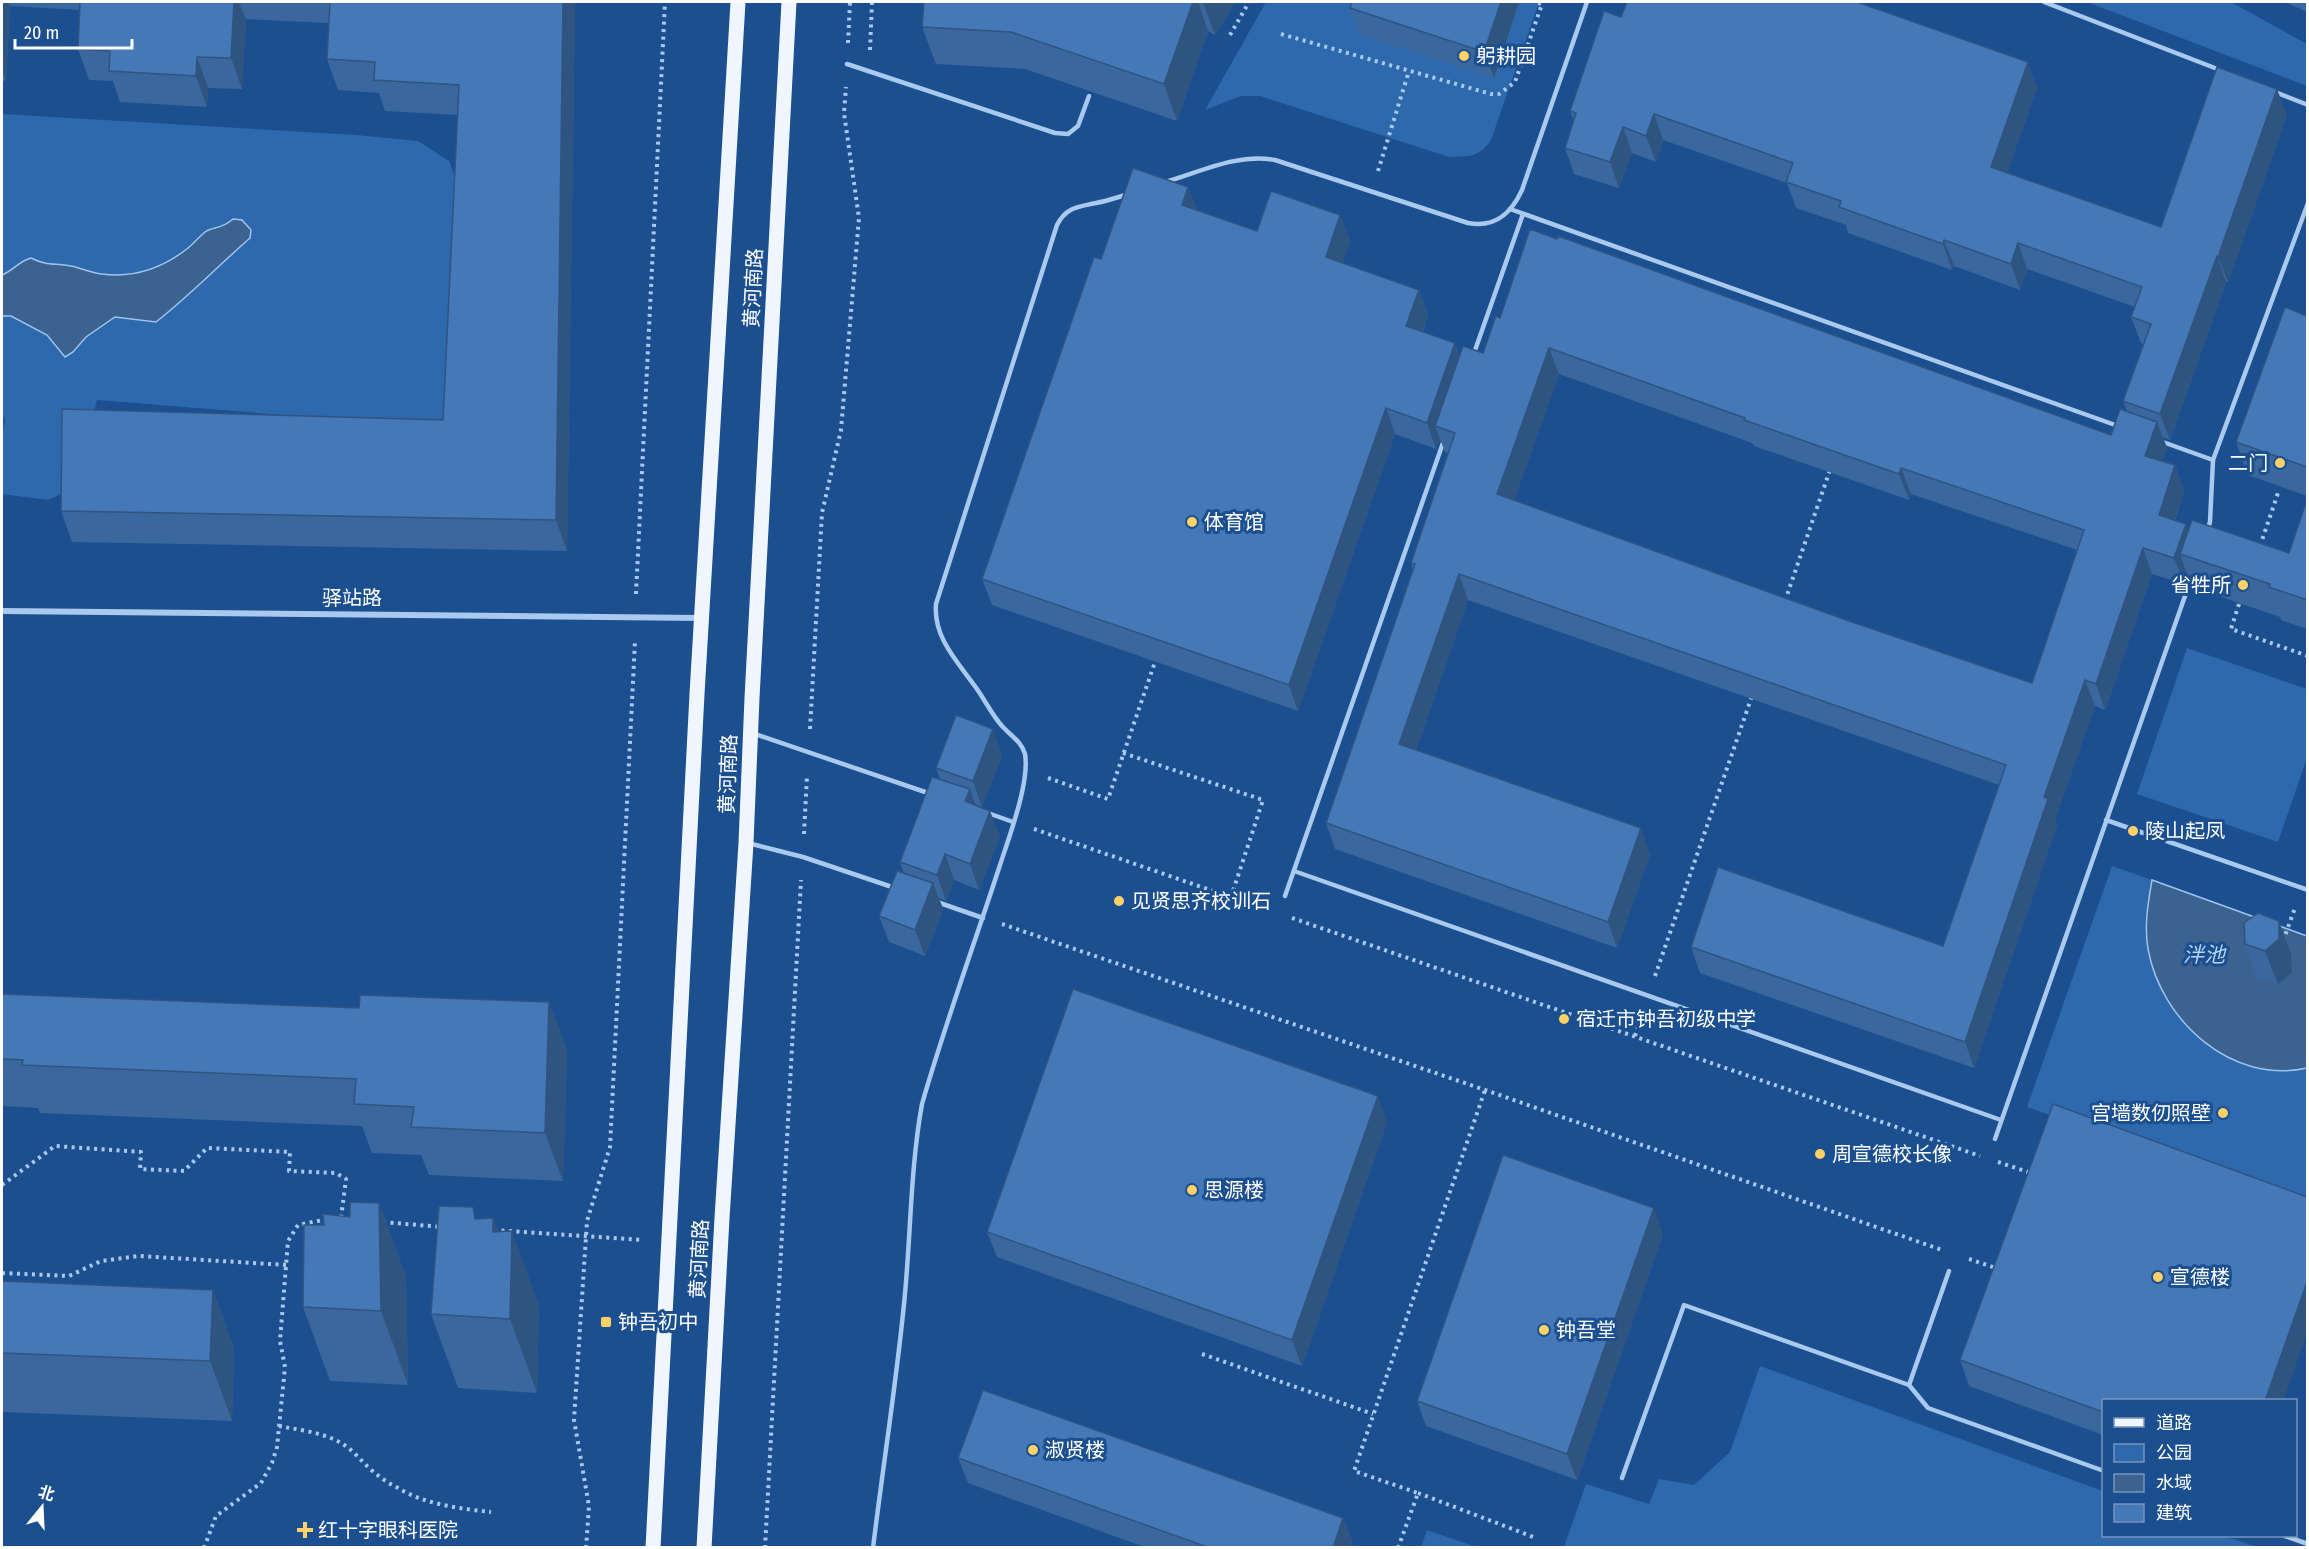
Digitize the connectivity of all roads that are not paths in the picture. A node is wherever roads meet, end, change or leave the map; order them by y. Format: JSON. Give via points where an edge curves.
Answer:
{"nodes":[{"id":1,"x":738,"y":2,"type":"edge"},
{"id":2,"x":789,"y":2,"type":"edge"},
{"id":3,"x":1587,"y":2,"type":"edge"},
{"id":4,"x":2044,"y":2,"type":"edge"},
{"id":5,"x":847,"y":64,"type":"dead end"},
{"id":6,"x":2230,"y":74,"type":"edge"},
{"id":7,"x":2274,"y":92,"type":"edge"},
{"id":8,"x":1089,"y":96,"type":"edge"},
{"id":9,"x":2307,"y":105,"type":"edge"},
{"id":10,"x":1154,"y":186,"type":"edge"},
{"id":11,"x":1131,"y":193,"type":"edge"},
{"id":12,"x":2307,"y":203,"type":"edge"},
{"id":13,"x":1510,"y":209,"type":"junction"},
{"id":14,"x":1523,"y":214,"type":"junction"},
{"id":15,"x":1472,"y":361,"type":"edge"},
{"id":16,"x":2123,"y":428,"type":"edge"},
{"id":17,"x":1448,"y":429,"type":"edge"},
{"id":18,"x":2157,"y":440,"type":"edge"},
{"id":19,"x":2213,"y":459,"type":"junction"},
{"id":20,"x":2206,"y":533,"type":"edge"},
{"id":21,"x":2195,"y":567,"type":"edge"},
{"id":22,"x":2,"y":611,"type":"edge"},
{"id":23,"x":703,"y":619,"type":"junction"},
{"id":24,"x":751,"y":733,"type":"junction"},
{"id":25,"x":941,"y":797,"type":"edge"},
{"id":26,"x":983,"y":812,"type":"edge"},
{"id":27,"x":2106,"y":820,"type":"junction"},
{"id":28,"x":1014,"y":822,"type":"junction"},
{"id":29,"x":747,"y":843,"type":"junction"},
{"id":30,"x":1294,"y":870,"type":"junction"},
{"id":31,"x":2307,"y":890,"type":"edge"},
{"id":32,"x":904,"y":891,"type":"edge"},
{"id":33,"x":1286,"y":896,"type":"dead end"},
{"id":34,"x":926,"y":898,"type":"edge"},
{"id":35,"x":983,"y":918,"type":"junction"},
{"id":36,"x":2001,"y":1120,"type":"junction"},
{"id":37,"x":1995,"y":1139,"type":"dead end"},
{"id":38,"x":1949,"y":1271,"type":"dead end"},
{"id":39,"x":1909,"y":1385,"type":"junction"},
{"id":40,"x":2102,"y":1471,"type":"edge"},
{"id":41,"x":1622,"y":1478,"type":"dead end"},
{"id":42,"x":2288,"y":1537,"type":"edge"},
{"id":43,"x":2307,"y":1544,"type":"edge"},
{"id":44,"x":653,"y":1548,"type":"edge"},
{"id":45,"x":704,"y":1548,"type":"edge"},
{"id":46,"x":873,"y":1548,"type":"edge"}],
"edges":[{"from":1,"to":23,"type":"main road","name":"黄河南路"},
{"from":2,"to":24,"type":"main road","name":"黄河南路"},
{"from":3,"to":13,"type":"lane","via":[[1522,190]]},
{"from":4,"to":6,"type":"lane"},
{"from":5,"to":8,"type":"lane","via":[[1055,133],[1068,134],[1078,126]]},
{"from":7,"to":9,"type":"lane"},
{"from":10,"to":13,"type":"lane","via":[[1244,158],[1260,157],[1477,225],[1496,222]]},
{"from":11,"to":28,"type":"lane","via":[[1073,208],[1058,225],[936,604],[935,616],[947,648],[1024,753],[1025,770]]},
{"from":12,"to":19,"type":"lane"},
{"from":13,"to":14,"type":"lane"},
{"from":14,"to":15,"type":"lane"},
{"from":14,"to":16,"type":"lane"},
{"from":17,"to":30,"type":"lane"},
{"from":18,"to":19,"type":"lane"},
{"from":19,"to":20,"type":"lane"},
{"from":21,"to":27,"type":"lane"},
{"from":22,"to":23,"type":"street","name":"驿站路"},
{"from":23,"to":44,"type":"main road","name":"黄河南路"},
{"from":24,"to":25,"type":"lane"},
{"from":24,"to":29,"type":"main road","name":"黄河南路"},
{"from":26,"to":28,"type":"lane"},
{"from":27,"to":31,"type":"lane"},
{"from":27,"to":36,"type":"lane"},
{"from":28,"to":35,"type":"lane"},
{"from":29,"to":32,"type":"lane"},
{"from":29,"to":45,"type":"main road","name":"黄河南路"},
{"from":30,"to":33,"type":"lane"},
{"from":30,"to":36,"type":"lane"},
{"from":34,"to":35,"type":"lane"},
{"from":35,"to":46,"type":"lane","via":[[931,1074],[916,1135],[904,1303]]},
{"from":36,"to":37,"type":"lane"},
{"from":38,"to":39,"type":"lane"},
{"from":39,"to":40,"type":"lane","via":[[1928,1408]]},
{"from":39,"to":41,"type":"lane","via":[[1684,1305]]},
{"from":42,"to":43,"type":"lane"}]}
